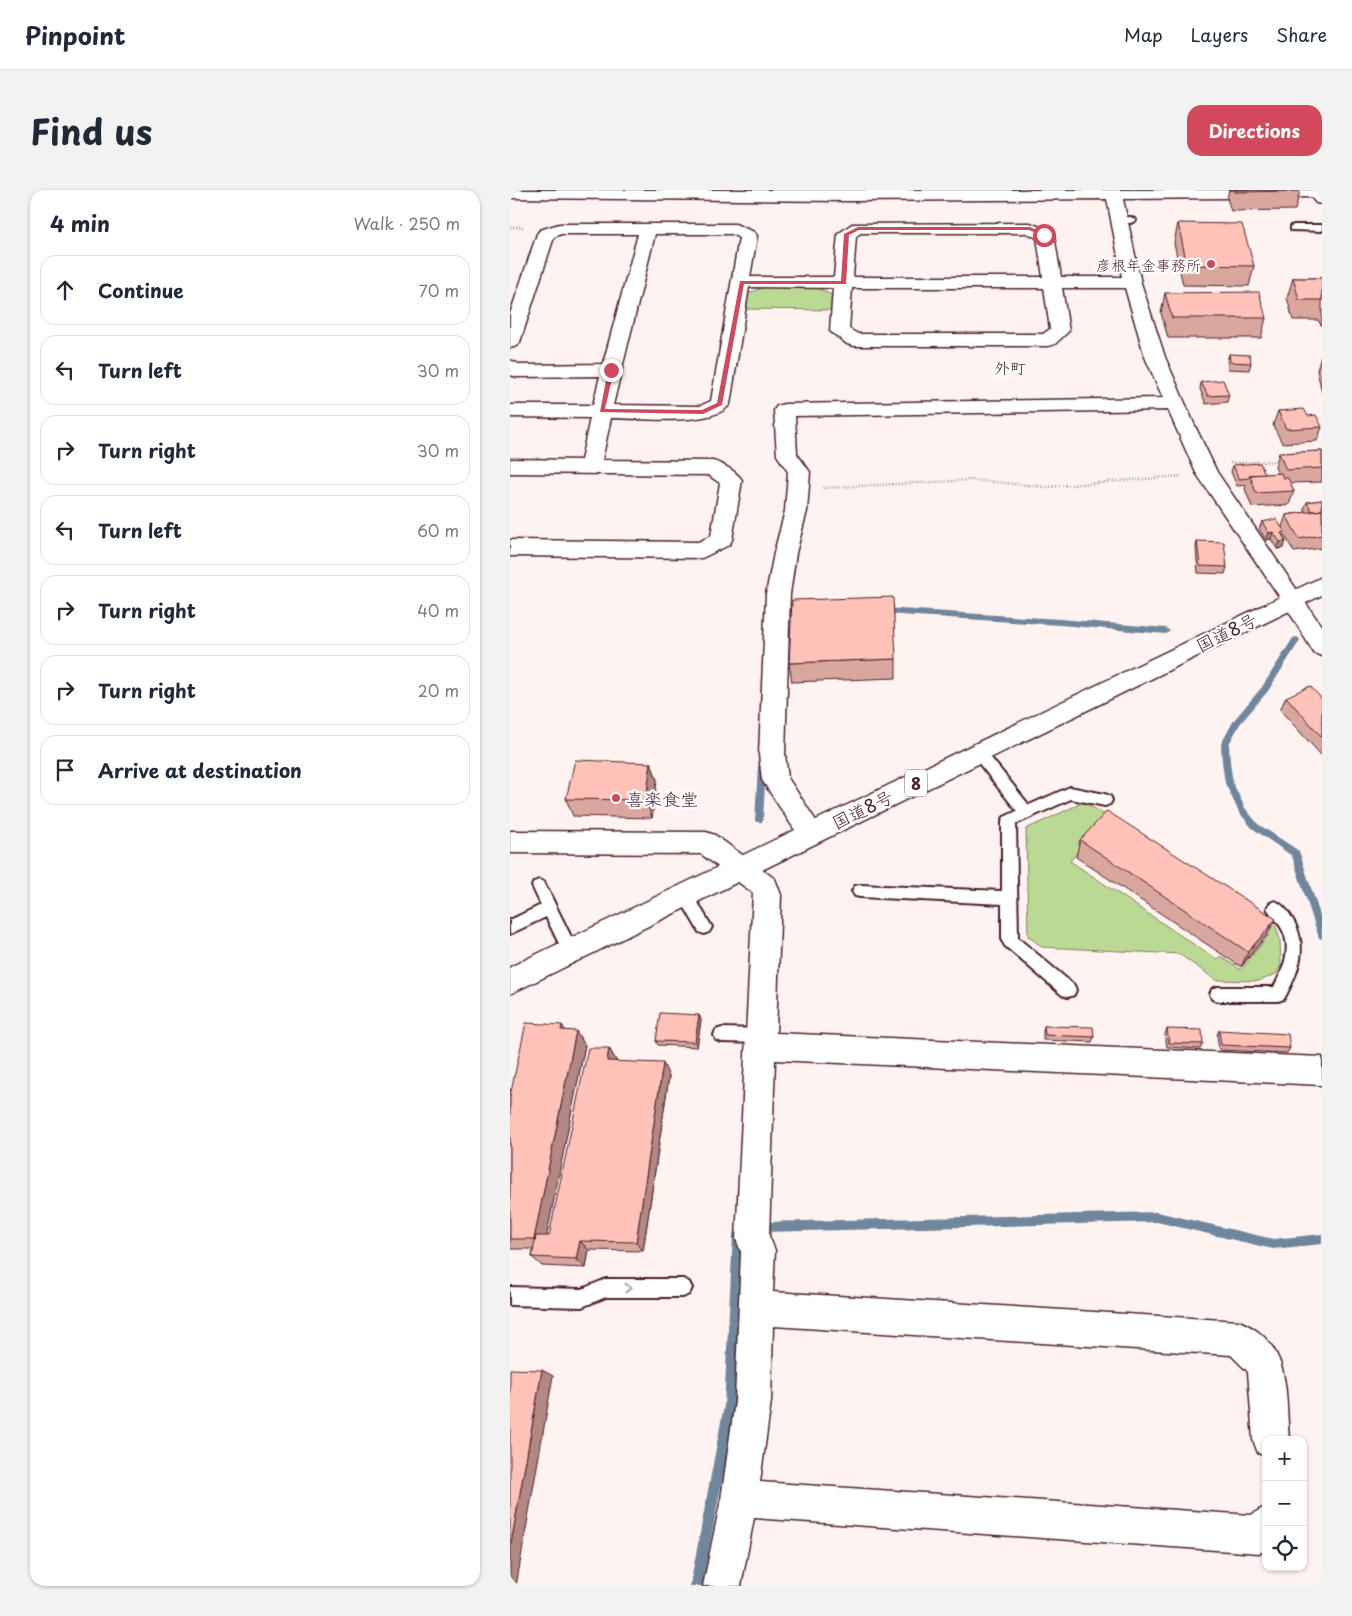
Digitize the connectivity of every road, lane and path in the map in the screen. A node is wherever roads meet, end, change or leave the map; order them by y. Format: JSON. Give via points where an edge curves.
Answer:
{"nodes":[{"id":1,"x":635,"y":192,"type":"edge"},
{"id":2,"x":1116,"y":192,"type":"edge"},
{"id":3,"x":1291,"y":192,"type":"edge"},
{"id":4,"x":510,"y":193,"type":"edge"},
{"id":5,"x":849,"y":193,"type":"edge"},
{"id":6,"x":1318,"y":194,"type":"edge"},
{"id":7,"x":1294,"y":228,"type":"dead end"},
{"id":8,"x":1322,"y":228,"type":"edge"},
{"id":9,"x":648,"y":230,"type":"junction"},
{"id":10,"x":742,"y":282,"type":"junction"},
{"id":11,"x":844,"y":282,"type":"junction"},
{"id":12,"x":1051,"y":283,"type":"junction"},
{"id":13,"x":1132,"y":283,"type":"junction"},
{"id":14,"x":510,"y":342,"type":"edge"},
{"id":15,"x":510,"y":366,"type":"edge"},
{"id":16,"x":611,"y":370,"type":"junction"},
{"id":17,"x":1176,"y":404,"type":"junction"},
{"id":18,"x":510,"y":411,"type":"edge"},
{"id":19,"x":602,"y":411,"type":"junction"},
{"id":20,"x":1283,"y":461,"type":"edge"},
{"id":21,"x":510,"y":466,"type":"edge"},
{"id":22,"x":590,"y":466,"type":"junction"},
{"id":23,"x":1205,"y":468,"type":"junction"},
{"id":24,"x":798,"y":489,"type":"junction"},
{"id":25,"x":510,"y":548,"type":"edge"},
{"id":26,"x":1322,"y":585,"type":"edge"},
{"id":27,"x":1293,"y":599,"type":"junction"},
{"id":28,"x":1322,"y":647,"type":"edge"},
{"id":29,"x":978,"y":752,"type":"junction"},
{"id":30,"x":1105,"y":800,"type":"dead end"},
{"id":31,"x":1027,"y":813,"type":"junction"},
{"id":32,"x":811,"y":834,"type":"junction"},
{"id":33,"x":510,"y":842,"type":"edge"},
{"id":34,"x":739,"y":868,"type":"junction"},
{"id":35,"x":539,"y":886,"type":"dead end"},
{"id":36,"x":860,"y":891,"type":"dead end"},
{"id":37,"x":685,"y":894,"type":"junction"},
{"id":38,"x":1010,"y":898,"type":"junction"},
{"id":39,"x":550,"y":908,"type":"junction"},
{"id":40,"x":1275,"y":908,"type":"dead end"},
{"id":41,"x":510,"y":927,"type":"edge"},
{"id":42,"x":704,"y":927,"type":"dead end"},
{"id":43,"x":570,"y":951,"type":"junction"},
{"id":44,"x":510,"y":981,"type":"edge"},
{"id":45,"x":1068,"y":990,"type":"dead end"},
{"id":46,"x":1218,"y":994,"type":"dead end"},
{"id":47,"x":722,"y":1036,"type":"dead end"},
{"id":48,"x":760,"y":1041,"type":"junction"},
{"id":49,"x":1322,"y":1071,"type":"edge"},
{"id":50,"x":682,"y":1288,"type":"dead end"},
{"id":51,"x":510,"y":1296,"type":"edge"},
{"id":52,"x":757,"y":1308,"type":"junction"},
{"id":53,"x":1271,"y":1436,"type":"edge"},
{"id":54,"x":739,"y":1499,"type":"junction"},
{"id":55,"x":1265,"y":1526,"type":"edge"},
{"id":56,"x":722,"y":1586,"type":"edge"}],
"edges":[{"from":1,"to":4,"type":"main road"},
{"from":1,"to":5,"type":"main road"},
{"from":2,"to":3,"type":"main road"},
{"from":2,"to":5,"type":"main road"},
{"from":2,"to":13,"type":"main road","via":[[1115,206],[1125,220]]},
{"from":3,"to":6,"type":"main road"},
{"from":7,"to":8,"type":"lane"},
{"from":9,"to":10,"type":"main road","via":[[735,230],[748,236]]},
{"from":9,"to":14,"type":"main road","via":[[559,228],[546,234]]},
{"from":9,"to":16,"type":"main road"},
{"from":10,"to":11,"type":"main road"},
{"from":10,"to":19,"type":"main road","via":[[720,404],[703,412]]},
{"from":11,"to":12,"type":"main road"},
{"from":11,"to":12,"type":"main road","via":[[847,234],[858,228],[1030,228],[1044,235]]},
{"from":11,"to":12,"type":"main road","via":[[839,331],[854,340],[1048,340],[1060,331]]},
{"from":12,"to":13,"type":"main road"},
{"from":13,"to":17,"type":"main road","via":[[1155,357]]},
{"from":15,"to":16,"type":"main road","via":[[518,371]]},
{"from":16,"to":19,"type":"main road"},
{"from":17,"to":23,"type":"main road"},
{"from":17,"to":24,"type":"main road","via":[[784,410],[787,455],[799,472]]},
{"from":18,"to":19,"type":"main road"},
{"from":19,"to":22,"type":"main road"},
{"from":20,"to":23,"type":"path","via":[[1216,463]]},
{"from":21,"to":22,"type":"main road"},
{"from":22,"to":25,"type":"main road","via":[[713,468],[731,480],[721,540],[702,550]]},
{"from":23,"to":24,"type":"path","via":[[1195,474],[1148,480],[1048,487],[971,480]]},
{"from":23,"to":27,"type":"main road"},
{"from":24,"to":32,"type":"main road","via":[[778,594],[772,754],[775,780]]},
{"from":26,"to":27,"type":"main road","name":"国道8号","number":"8"},
{"from":27,"to":28,"type":"main road"},
{"from":27,"to":29,"type":"main road","name":"国道8号","number":"8"},
{"from":29,"to":31,"type":"lane"},
{"from":29,"to":32,"type":"main road","name":"国道8号","number":"8"},
{"from":30,"to":31,"type":"lane","via":[[1070,793]]},
{"from":31,"to":38,"type":"lane","via":[[1009,821]]},
{"from":32,"to":34,"type":"main road","name":"国道8号","number":"8"},
{"from":33,"to":34,"type":"main road","via":[[706,843]]},
{"from":34,"to":37,"type":"main road","name":"国道8号","number":"8"},
{"from":34,"to":48,"type":"main road","via":[[765,887],[766,895]]},
{"from":35,"to":39,"type":"lane"},
{"from":36,"to":38,"type":"lane"},
{"from":37,"to":42,"type":"lane"},
{"from":37,"to":43,"type":"main road","name":"国道8号","number":"8"},
{"from":38,"to":45,"type":"lane","via":[[1010,941]]},
{"from":39,"to":41,"type":"lane"},
{"from":39,"to":43,"type":"lane"},
{"from":40,"to":46,"type":"lane","via":[[1288,921],[1296,948],[1292,971],[1278,994]]},
{"from":43,"to":44,"type":"main road","name":"国道8号","number":"8"},
{"from":47,"to":48,"type":"lane"},
{"from":48,"to":49,"type":"main road"},
{"from":48,"to":52,"type":"main road","via":[[752,1239],[758,1250]]},
{"from":51,"to":50,"type":"lane","one_way":true,"via":[[582,1298],[606,1288]]},
{"from":52,"to":53,"type":"main road","via":[[1239,1338],[1265,1364]]},
{"from":52,"to":54,"type":"main road","via":[[753,1401]]},
{"from":54,"to":55,"type":"main road","via":[[1260,1534]]},
{"from":54,"to":56,"type":"main road"}]}
